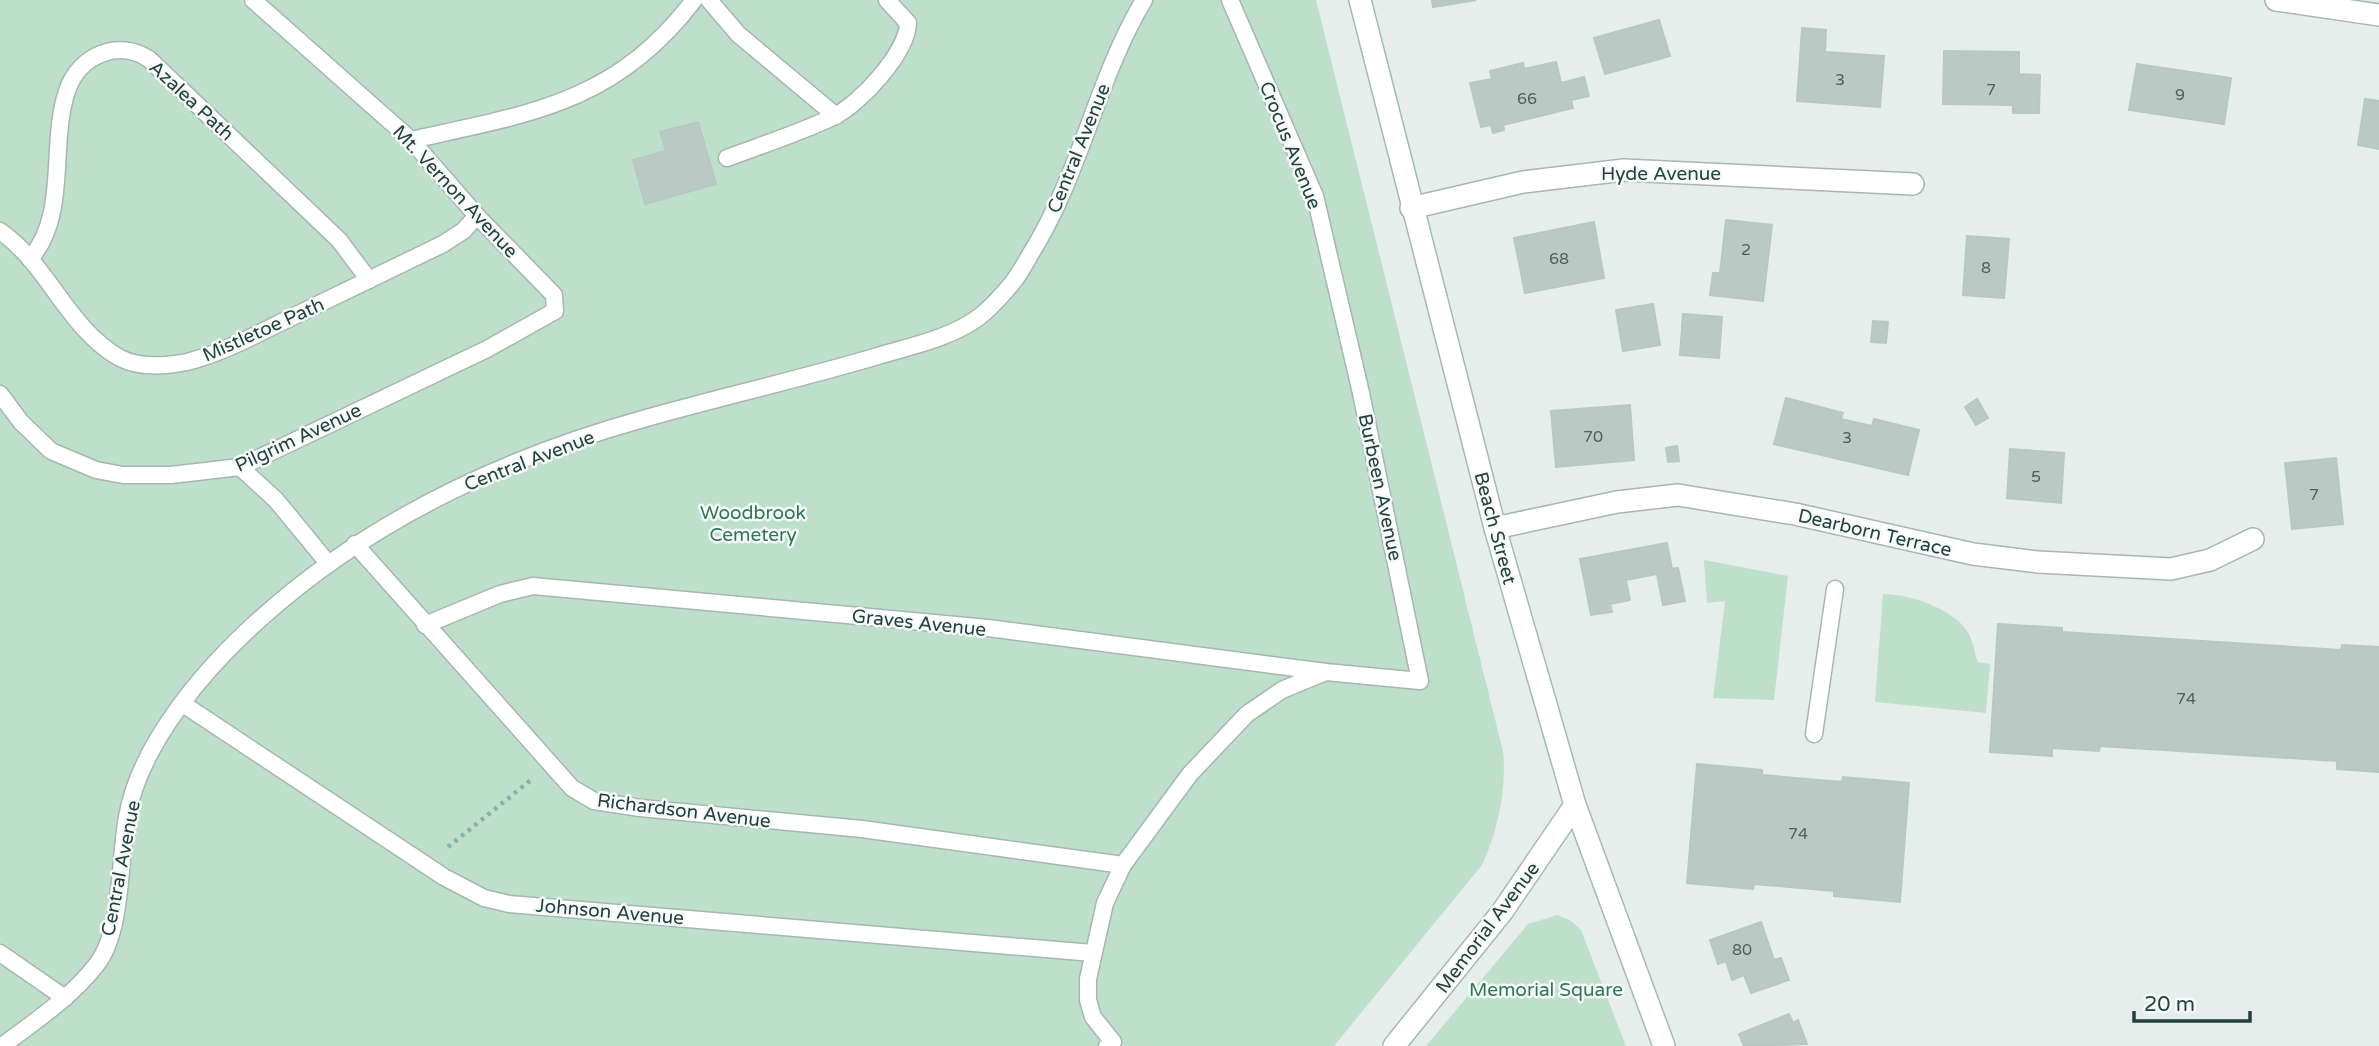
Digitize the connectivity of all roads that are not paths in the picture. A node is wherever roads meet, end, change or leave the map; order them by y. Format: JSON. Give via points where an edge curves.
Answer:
{"nodes":[{"id":1,"x":253,"y":0,"type":"edge"},
{"id":2,"x":694,"y":0,"type":"edge"},
{"id":3,"x":709,"y":0,"type":"edge"},
{"id":4,"x":887,"y":0,"type":"edge"},
{"id":5,"x":1144,"y":0,"type":"edge"},
{"id":6,"x":1230,"y":0,"type":"edge"},
{"id":7,"x":1360,"y":0,"type":"edge"},
{"id":8,"x":2276,"y":0,"type":"edge"},
{"id":9,"x":2379,"y":15,"type":"edge"},
{"id":10,"x":836,"y":116,"type":"junction"},
{"id":11,"x":411,"y":140,"type":"junction"},
{"id":12,"x":727,"y":158,"type":"dead end"},
{"id":13,"x":1913,"y":184,"type":"dead end"},
{"id":14,"x":1411,"y":208,"type":"junction"},
{"id":15,"x":477,"y":216,"type":"junction"},
{"id":16,"x":0,"y":231,"type":"edge"},
{"id":17,"x":30,"y":259,"type":"junction"},
{"id":18,"x":369,"y":280,"type":"junction"},
{"id":19,"x":1338,"y":294,"type":"joint"},
{"id":20,"x":557,"y":305,"type":"joint"},
{"id":21,"x":0,"y":394,"type":"edge"},
{"id":22,"x":240,"y":467,"type":"junction"},
{"id":23,"x":1495,"y":528,"type":"junction"},
{"id":24,"x":2253,"y":539,"type":"dead end"},
{"id":25,"x":355,"y":544,"type":"junction"},
{"id":26,"x":327,"y":562,"type":"junction"},
{"id":27,"x":1835,"y":589,"type":"dead end"},
{"id":28,"x":425,"y":625,"type":"junction"},
{"id":29,"x":1326,"y":672,"type":"junction"},
{"id":30,"x":1420,"y":681,"type":"joint"},
{"id":31,"x":183,"y":704,"type":"junction"},
{"id":32,"x":1814,"y":734,"type":"dead end"},
{"id":33,"x":1575,"y":805,"type":"junction"},
{"id":34,"x":1123,"y":865,"type":"junction"},
{"id":35,"x":0,"y":953,"type":"edge"},
{"id":36,"x":1093,"y":953,"type":"junction"},
{"id":37,"x":65,"y":998,"type":"junction"},
{"id":38,"x":2,"y":1046,"type":"edge"},
{"id":39,"x":1107,"y":1046,"type":"edge"},
{"id":40,"x":1394,"y":1046,"type":"edge"},
{"id":41,"x":1664,"y":1046,"type":"edge"}],
"edges":[{"from":1,"to":11,"type":"lane","name":"Mt. Vernon Avenue"},
{"from":2,"to":11,"type":"lane","via":[[653,49],[594,87],[526,115]]},
{"from":3,"to":10,"type":"lane","via":[[762,57]]},
{"from":4,"to":10,"type":"lane","via":[[908,23],[908,35],[864,92]]},
{"from":5,"to":25,"type":"lane","name":"Central Avenue","via":[[1127,29],[1048,223],[1013,283],[978,318],[903,348],[642,419],[547,450],[442,494]]},
{"from":6,"to":19,"type":"lane","name":"Crocus Avenue","via":[[1315,196]]},
{"from":7,"to":14,"type":"street","name":"Beach Street"},
{"from":8,"to":9,"type":"street"},
{"from":10,"to":12,"type":"lane"},
{"from":11,"to":15,"type":"lane","name":"Mt. Vernon Avenue"},
{"from":13,"to":14,"type":"street","name":"Hyde Avenue","via":[[1624,170],[1523,182]]},
{"from":14,"to":23,"type":"street","name":"Beach Street"},
{"from":15,"to":18,"type":"lane","name":"Mistletoe Path","via":[[443,244]]},
{"from":15,"to":20,"type":"lane","name":"Mt. Vernon Avenue","via":[[554,295]]},
{"from":16,"to":17,"type":"lane","name":"Mistletoe Path"},
{"from":17,"to":18,"type":"lane","name":"Mistletoe Path","via":[[97,340],[120,358],[152,366],[216,353]]},
{"from":17,"to":18,"type":"lane","name":"Azalea Path","via":[[43,238],[51,207],[68,89],[91,59],[116,48],[149,59],[339,240]]},
{"from":19,"to":30,"type":"lane","name":"Burbeen Avenue"},
{"from":20,"to":22,"type":"lane","name":"Pilgrim Avenue","via":[[553,314],[487,349]]},
{"from":21,"to":22,"type":"lane","name":"Pilgrim Avenue","via":[[51,451],[96,471],[171,475]]},
{"from":22,"to":26,"type":"lane","via":[[276,500]]},
{"from":23,"to":24,"type":"street","name":"Dearborn Terrace","via":[[1617,502],[1678,495],[1795,514],[1960,552],[2038,562],[2171,569],[2210,559]]},
{"from":23,"to":33,"type":"street","name":"Beach Street"},
{"from":25,"to":26,"type":"lane","name":"Central Avenue"},
{"from":25,"to":28,"type":"lane","name":"Richardson Avenue"},
{"from":26,"to":31,"type":"lane","name":"Central Avenue","via":[[225,650]]},
{"from":27,"to":32,"type":"lane"},
{"from":28,"to":29,"type":"lane","name":"Graves Avenue","via":[[500,594],[533,586],[988,628]]},
{"from":28,"to":34,"type":"lane","name":"Richardson Avenue","via":[[572,788],[594,801],[862,829]]},
{"from":29,"to":30,"type":"lane","name":"Graves Avenue"},
{"from":29,"to":34,"type":"lane","via":[[1282,690],[1247,713],[1190,774]]},
{"from":31,"to":36,"type":"lane","name":"Johnson Avenue","via":[[426,865],[484,898],[509,904]]},
{"from":31,"to":37,"type":"lane","name":"Central Avenue","via":[[152,749],[127,814],[113,920],[103,953]]},
{"from":33,"to":40,"type":"street","name":"Memorial Avenue","via":[[1510,901]]},
{"from":33,"to":41,"type":"street","name":"Beach Street"},
{"from":34,"to":36,"type":"lane","via":[[1105,903]]},
{"from":35,"to":37,"type":"lane"},
{"from":36,"to":39,"type":"lane","via":[[1088,1000],[1093,1017],[1113,1042]]},
{"from":37,"to":38,"type":"lane","name":"Central Avenue"}]}
